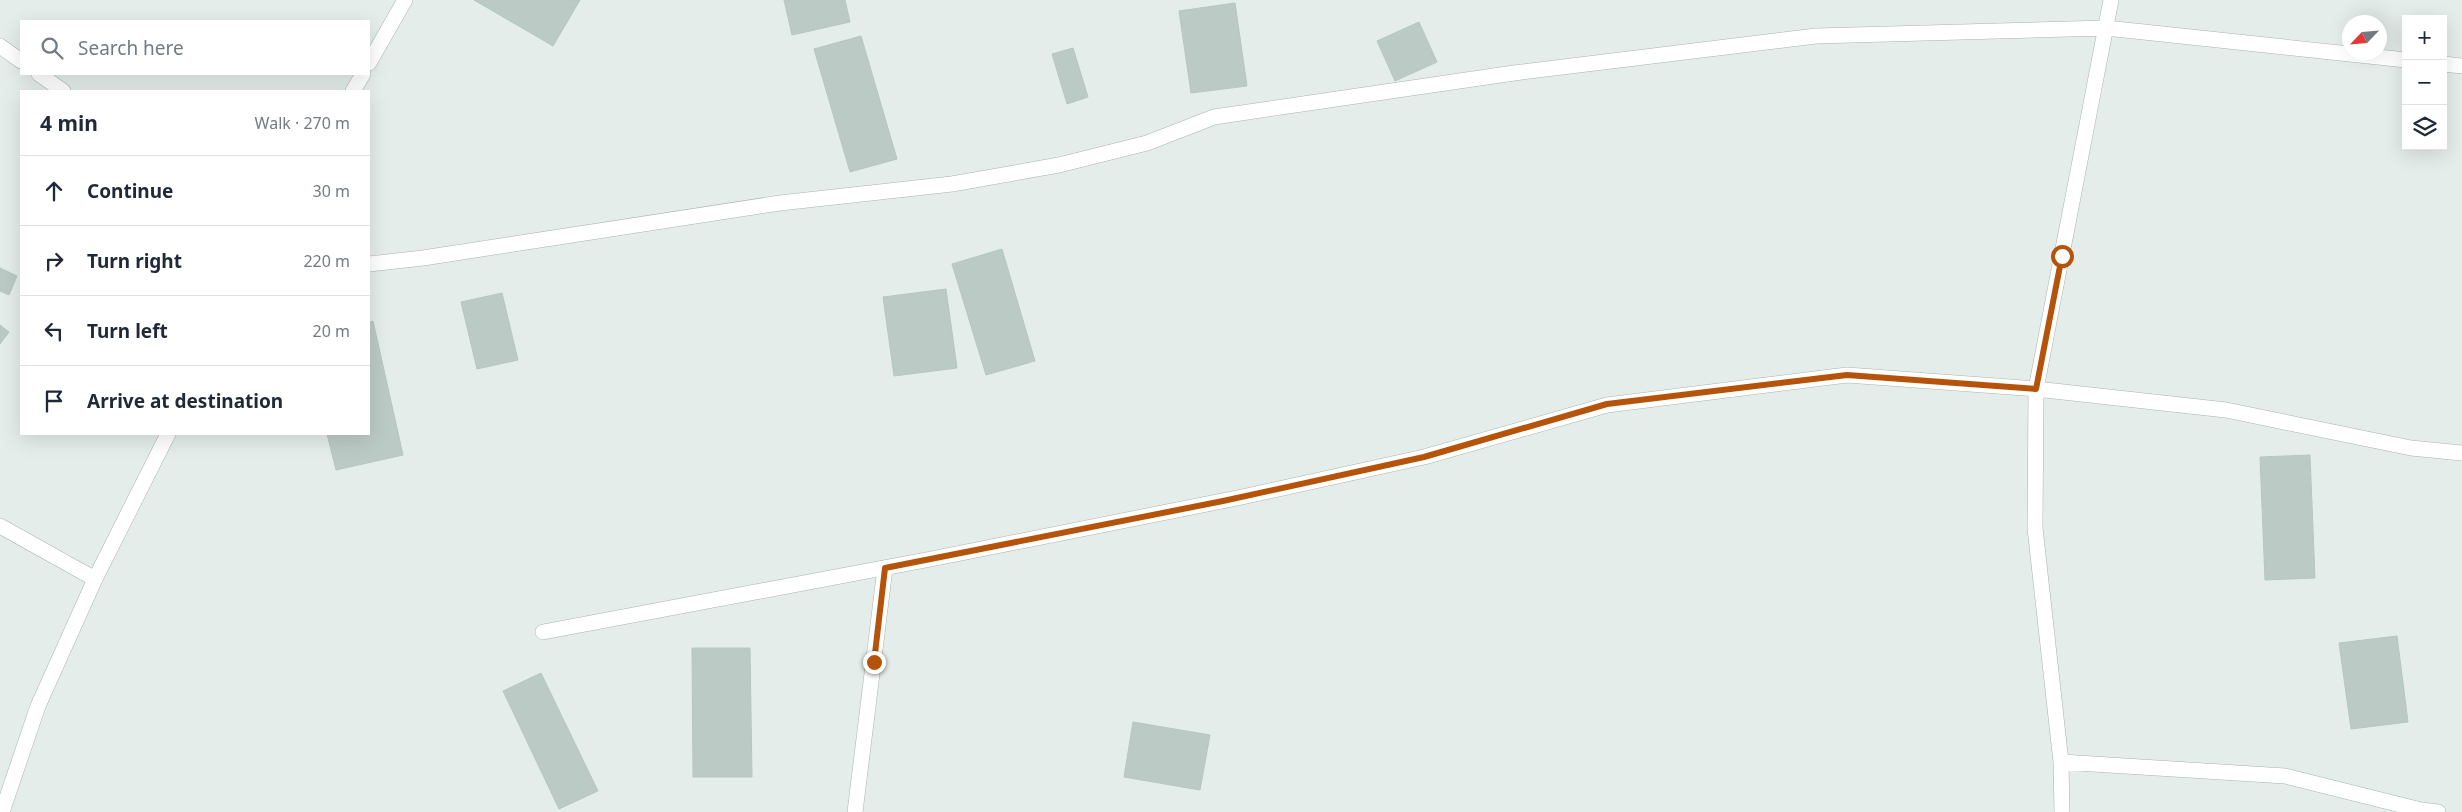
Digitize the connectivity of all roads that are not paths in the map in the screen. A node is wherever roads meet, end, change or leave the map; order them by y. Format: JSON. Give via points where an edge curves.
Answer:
{"nodes":[{"id":1,"x":405,"y":0,"type":"edge"},
{"id":2,"x":2111,"y":0,"type":"edge"},
{"id":3,"x":2106,"y":28,"type":"junction"},
{"id":4,"x":0,"y":46,"type":"edge"},
{"id":5,"x":20,"y":60,"type":"edge"},
{"id":6,"x":2402,"y":60,"type":"edge"},
{"id":7,"x":370,"y":61,"type":"edge"},
{"id":8,"x":2447,"y":64,"type":"edge"},
{"id":9,"x":2462,"y":66,"type":"edge"},
{"id":10,"x":40,"y":75,"type":"edge"},
{"id":11,"x":362,"y":75,"type":"edge"},
{"id":12,"x":62,"y":90,"type":"edge"},
{"id":13,"x":354,"y":90,"type":"edge"},
{"id":14,"x":370,"y":264,"type":"edge"},
{"id":15,"x":2036,"y":389,"type":"junction"},
{"id":16,"x":167,"y":435,"type":"edge"},
{"id":17,"x":2462,"y":453,"type":"edge"},
{"id":18,"x":0,"y":526,"type":"edge"},
{"id":19,"x":885,"y":568,"type":"junction"},
{"id":20,"x":95,"y":579,"type":"junction"},
{"id":21,"x":543,"y":632,"type":"dead end"},
{"id":22,"x":2061,"y":762,"type":"junction"},
{"id":23,"x":2,"y":812,"type":"edge"},
{"id":24,"x":855,"y":812,"type":"edge"},
{"id":25,"x":2062,"y":812,"type":"edge"},
{"id":26,"x":2438,"y":812,"type":"edge"}],
"edges":[{"from":1,"to":7,"type":"street"},
{"from":2,"to":3,"type":"street"},
{"from":3,"to":6,"type":"street"},
{"from":3,"to":14,"type":"street","via":[[1816,36],[1514,73],[1214,117],[1146,143],[1059,166],[952,184],[780,203]]},
{"from":3,"to":15,"type":"street"},
{"from":4,"to":5,"type":"street"},
{"from":8,"to":9,"type":"street"},
{"from":10,"to":12,"type":"street"},
{"from":11,"to":13,"type":"street"},
{"from":15,"to":17,"type":"street","via":[[2226,410],[2411,448]]},
{"from":15,"to":19,"type":"street","via":[[1847,375],[1607,404],[1424,457],[1223,501]]},
{"from":15,"to":22,"type":"street","via":[[2035,528]]},
{"from":16,"to":20,"type":"street"},
{"from":18,"to":20,"type":"street"},
{"from":19,"to":21,"type":"street"},
{"from":19,"to":24,"type":"street"},
{"from":20,"to":23,"type":"street","via":[[38,706]]},
{"from":22,"to":25,"type":"street"},
{"from":22,"to":26,"type":"street","via":[[2285,776]]}]}
